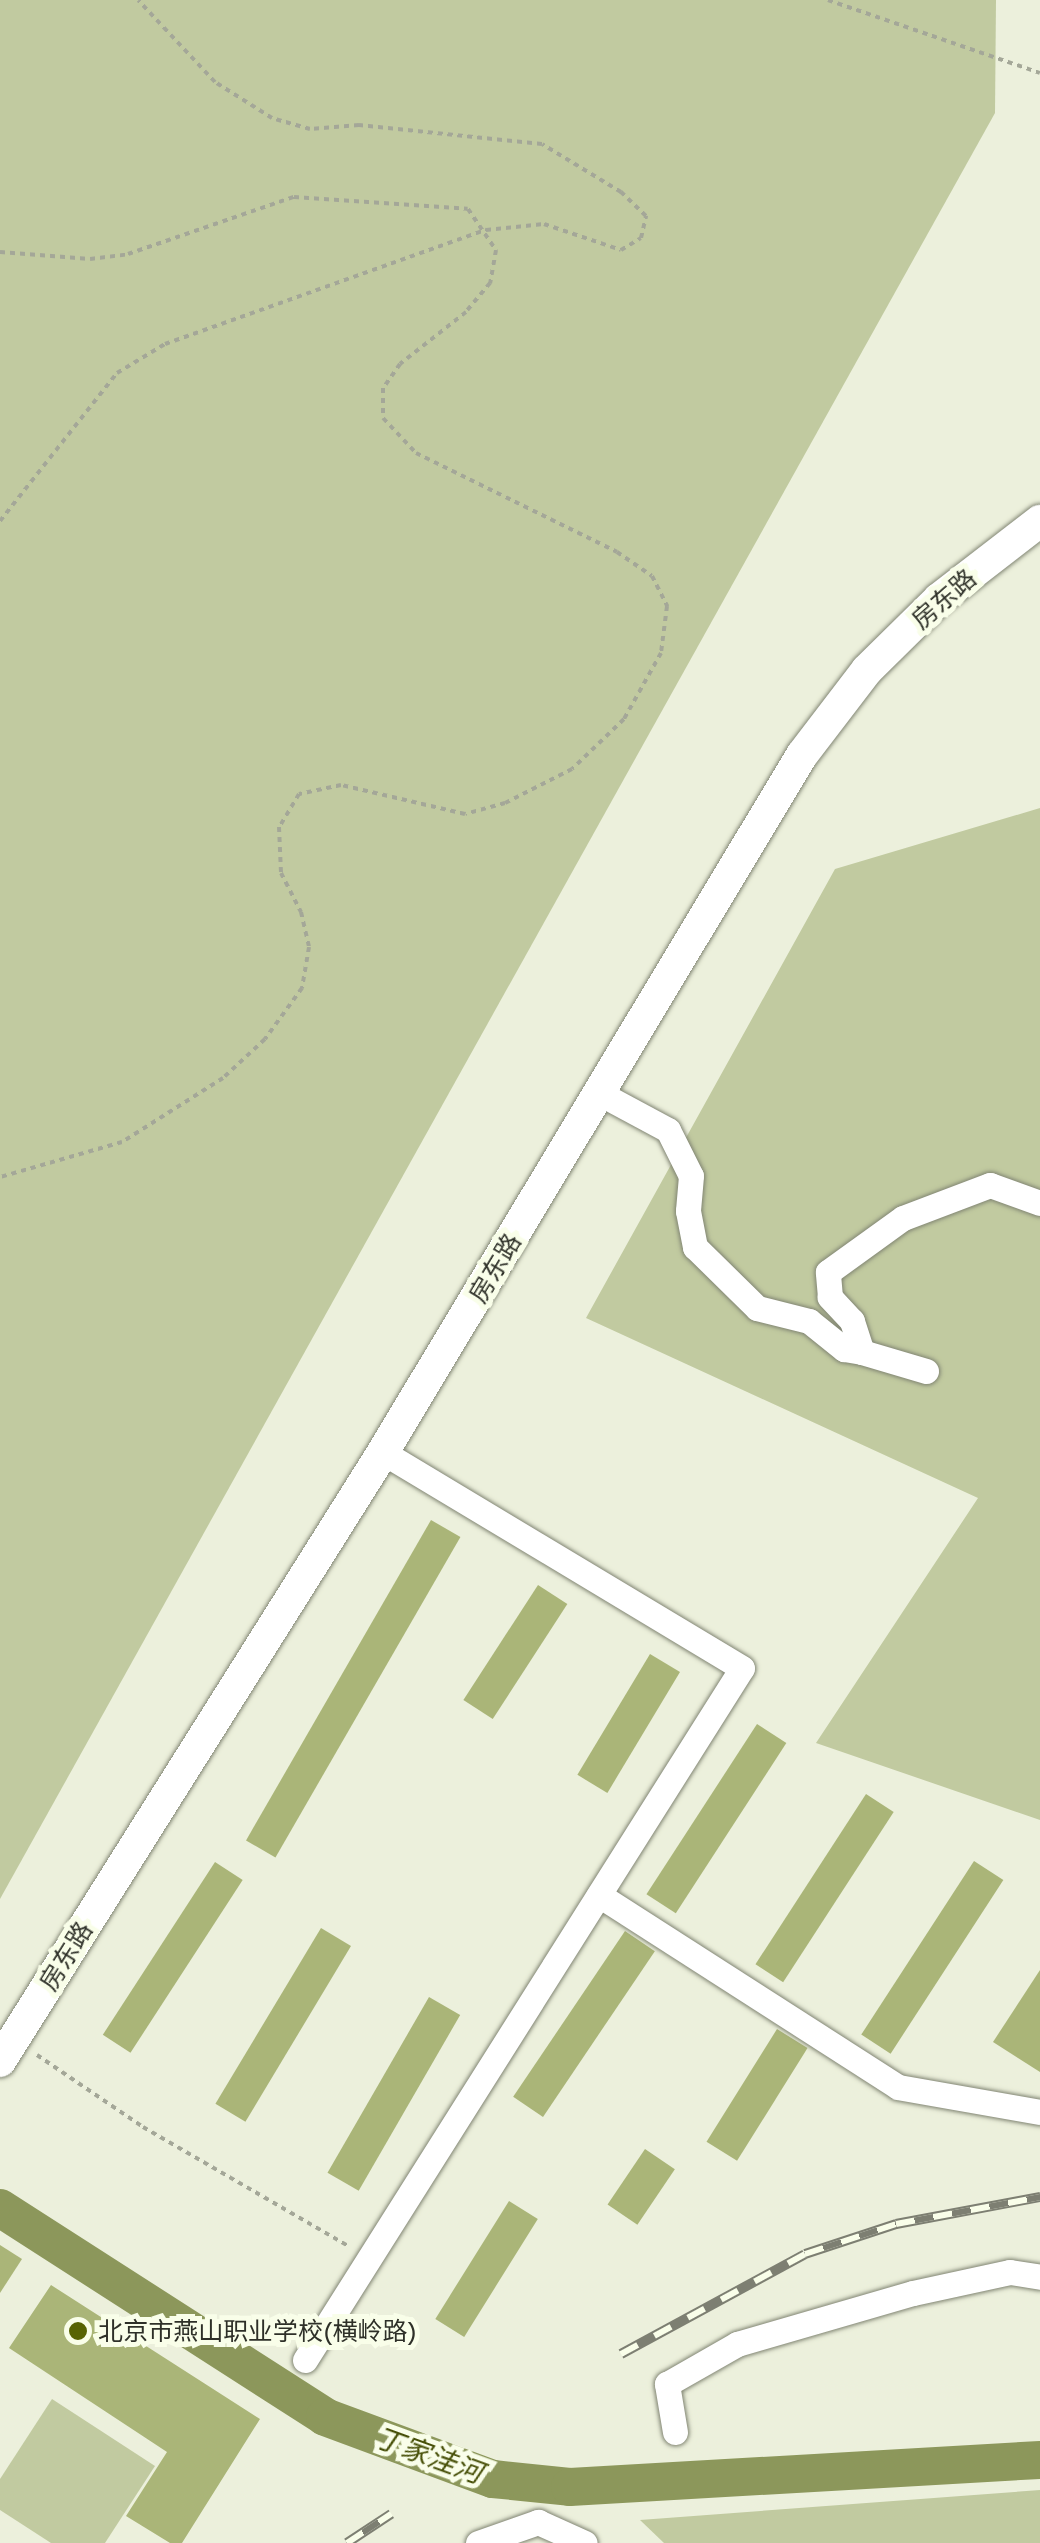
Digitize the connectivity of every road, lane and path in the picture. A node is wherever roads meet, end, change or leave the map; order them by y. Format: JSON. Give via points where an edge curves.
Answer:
{"nodes":[{"id":1,"x":138,"y":0,"type":"edge"},
{"id":2,"x":828,"y":0,"type":"edge"},
{"id":3,"x":1040,"y":73,"type":"edge"},
{"id":4,"x":486,"y":230,"type":"junction"},
{"id":5,"x":0,"y":252,"type":"edge"},
{"id":6,"x":1040,"y":520,"type":"edge"},
{"id":7,"x":0,"y":521,"type":"edge"},
{"id":8,"x":601,"y":1094,"type":"junction"},
{"id":9,"x":0,"y":1178,"type":"edge"},
{"id":10,"x":1040,"y":1203,"type":"edge"},
{"id":11,"x":862,"y":1352,"type":"junction"},
{"id":12,"x":926,"y":1370,"type":"dead end"},
{"id":13,"x":382,"y":1452,"type":"junction"},
{"id":14,"x":599,"y":1895,"type":"junction"},
{"id":15,"x":7,"y":2050,"type":"edge"},
{"id":16,"x":1040,"y":2112,"type":"edge"},
{"id":17,"x":368,"y":2260,"type":"junction"},
{"id":18,"x":1040,"y":2277,"type":"edge"},
{"id":19,"x":306,"y":2360,"type":"dead end"},
{"id":20,"x":675,"y":2432,"type":"dead end"},
{"id":21,"x":478,"y":2543,"type":"edge"},
{"id":22,"x":585,"y":2543,"type":"edge"}],
"edges":[{"from":1,"to":4,"type":"path","via":[[215,82],[272,118],[310,130],[359,125],[542,144],[646,216],[641,238],[621,250],[544,224]]},
{"from":2,"to":3,"type":"path"},
{"from":4,"to":5,"type":"path","via":[[468,209],[294,197],[128,254]]},
{"from":4,"to":7,"type":"path","via":[[165,344],[117,373]]},
{"from":4,"to":9,"type":"path","via":[[496,250],[490,283],[466,312],[400,364],[383,388],[383,418],[416,453],[652,576],[668,606],[660,654],[624,719],[572,769],[505,804],[465,814],[341,785],[300,794],[279,827],[281,873],[302,912],[309,947],[302,988],[264,1039],[223,1078],[122,1142]]},
{"from":6,"to":8,"type":"main road","name":"房东路","via":[[939,599],[867,670],[802,756]]},
{"from":8,"to":11,"type":"street","via":[[668,1130],[691,1176],[695,1247],[757,1308],[809,1322],[844,1349]]},
{"from":8,"to":13,"type":"main road","name":"房东路"},
{"from":10,"to":11,"type":"street","via":[[990,1185],[903,1218],[846,1253],[828,1272],[830,1297],[852,1321]]},
{"from":11,"to":12,"type":"street"},
{"from":13,"to":14,"type":"street","via":[[742,1668]]},
{"from":13,"to":15,"type":"main road","name":"房东路"},
{"from":14,"to":16,"type":"street","via":[[898,2087]]},
{"from":14,"to":17,"type":"street"},
{"from":15,"to":17,"type":"path"},
{"from":17,"to":19,"type":"street"},
{"from":18,"to":20,"type":"street","via":[[1010,2272],[913,2293],[737,2344],[666,2384]]},
{"from":21,"to":22,"type":"street","via":[[538,2522]]}]}
